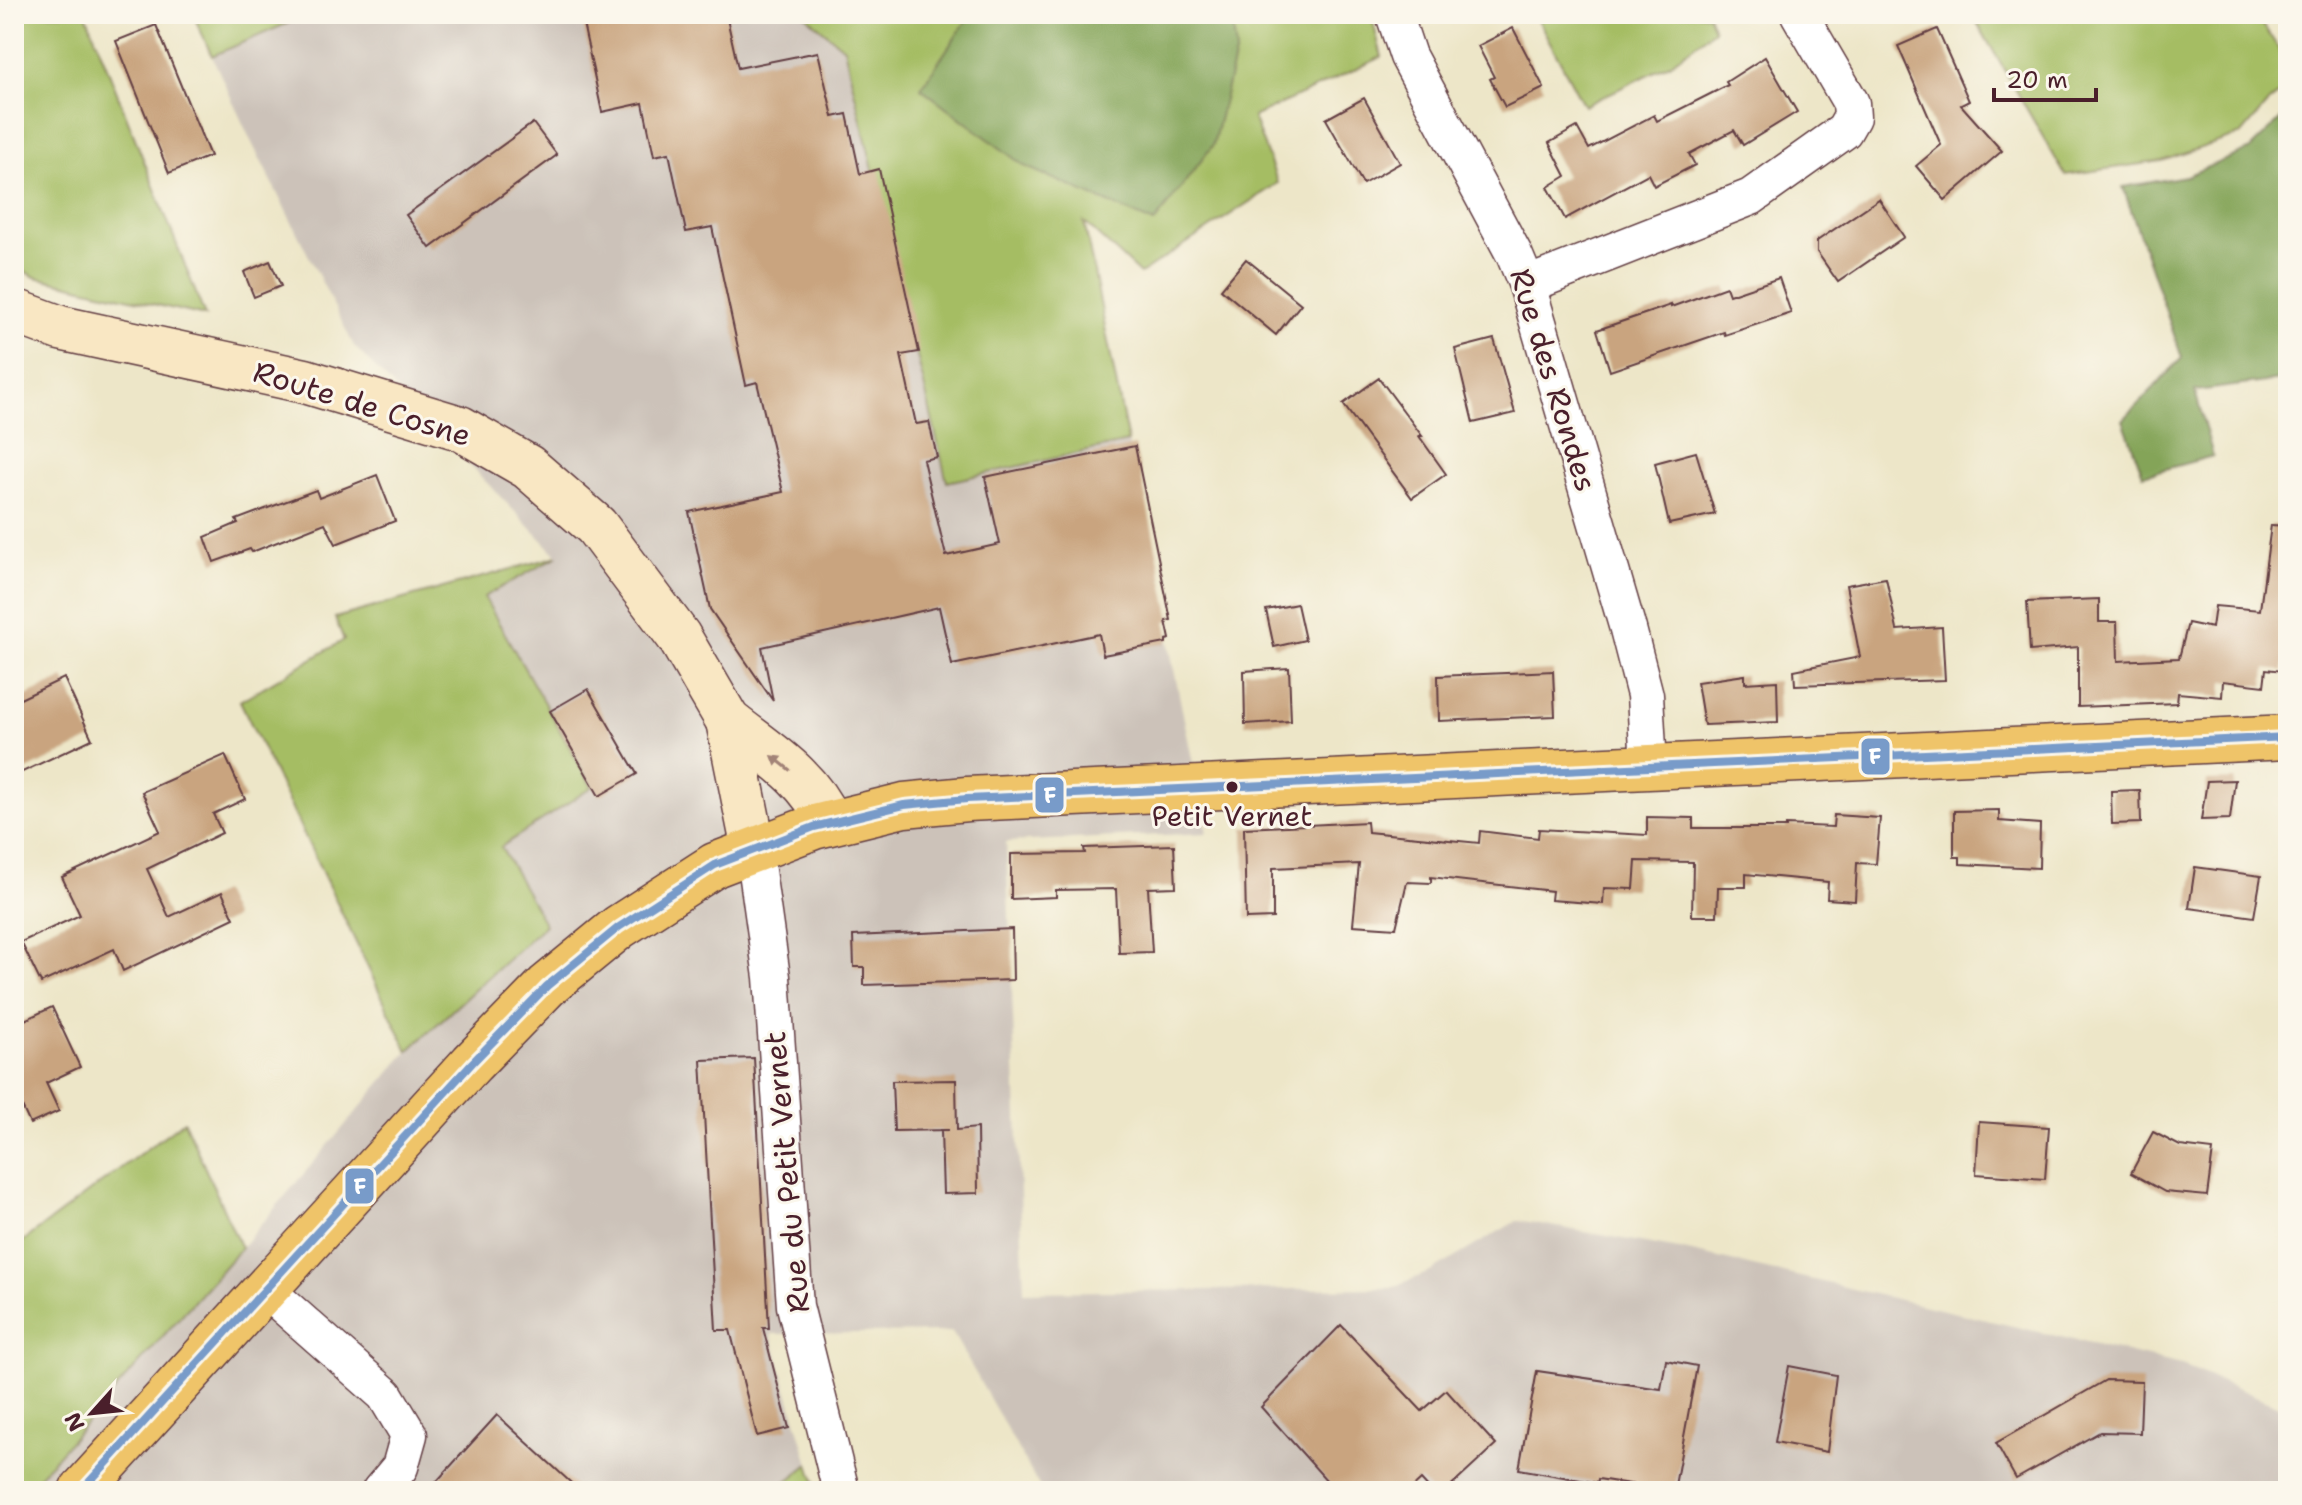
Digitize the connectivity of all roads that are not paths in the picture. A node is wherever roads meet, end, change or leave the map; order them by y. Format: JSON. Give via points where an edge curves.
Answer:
{"nodes":[{"id":1,"x":1394,"y":14,"type":"edge"},
{"id":2,"x":1799,"y":14,"type":"edge"},
{"id":3,"x":1527,"y":285,"type":"junction"},
{"id":4,"x":14,"y":311,"type":"edge"},
{"id":5,"x":728,"y":721,"type":"junction"},
{"id":6,"x":2288,"y":737,"type":"edge"},
{"id":7,"x":1649,"y":767,"type":"junction"},
{"id":8,"x":829,"y":822,"type":"junction"},
{"id":9,"x":734,"y":857,"type":"junction"},
{"id":10,"x":266,"y":1290,"type":"junction"},
{"id":11,"x":81,"y":1491,"type":"edge"},
{"id":12,"x":380,"y":1491,"type":"edge"},
{"id":13,"x":841,"y":1491,"type":"edge"}],
"edges":[{"from":1,"to":3,"type":"street","name":"Rue des Rondes","via":[[1408,56]]},
{"from":2,"to":3,"type":"street","via":[[1851,103],[1852,117],[1844,131],[1751,197]]},
{"from":3,"to":7,"type":"street","name":"Rue des Rondes","via":[[1645,695]]},
{"from":4,"to":5,"type":"main road","name":"Route de Cosne","via":[[60,328],[305,381],[460,428],[528,467],[596,526],[679,637]]},
{"from":8,"to":5,"type":"main road","name":"Route de Cosne","one_way":true,"via":[[804,780]]},
{"from":5,"to":9,"type":"main road","name":"Route de Cosne"},
{"from":6,"to":7,"type":"main road"},
{"from":7,"to":8,"type":"main road","via":[[967,799],[904,805]]},
{"from":8,"to":9,"type":"main road"},
{"from":9,"to":10,"type":"main road","via":[[619,927],[547,986]]},
{"from":9,"to":13,"type":"street","name":"Rue du Petit Vernet","via":[[772,977],[795,1306]]},
{"from":10,"to":11,"type":"main road"},
{"from":10,"to":12,"type":"street","via":[[385,1395],[409,1435],[400,1467]]}]}
